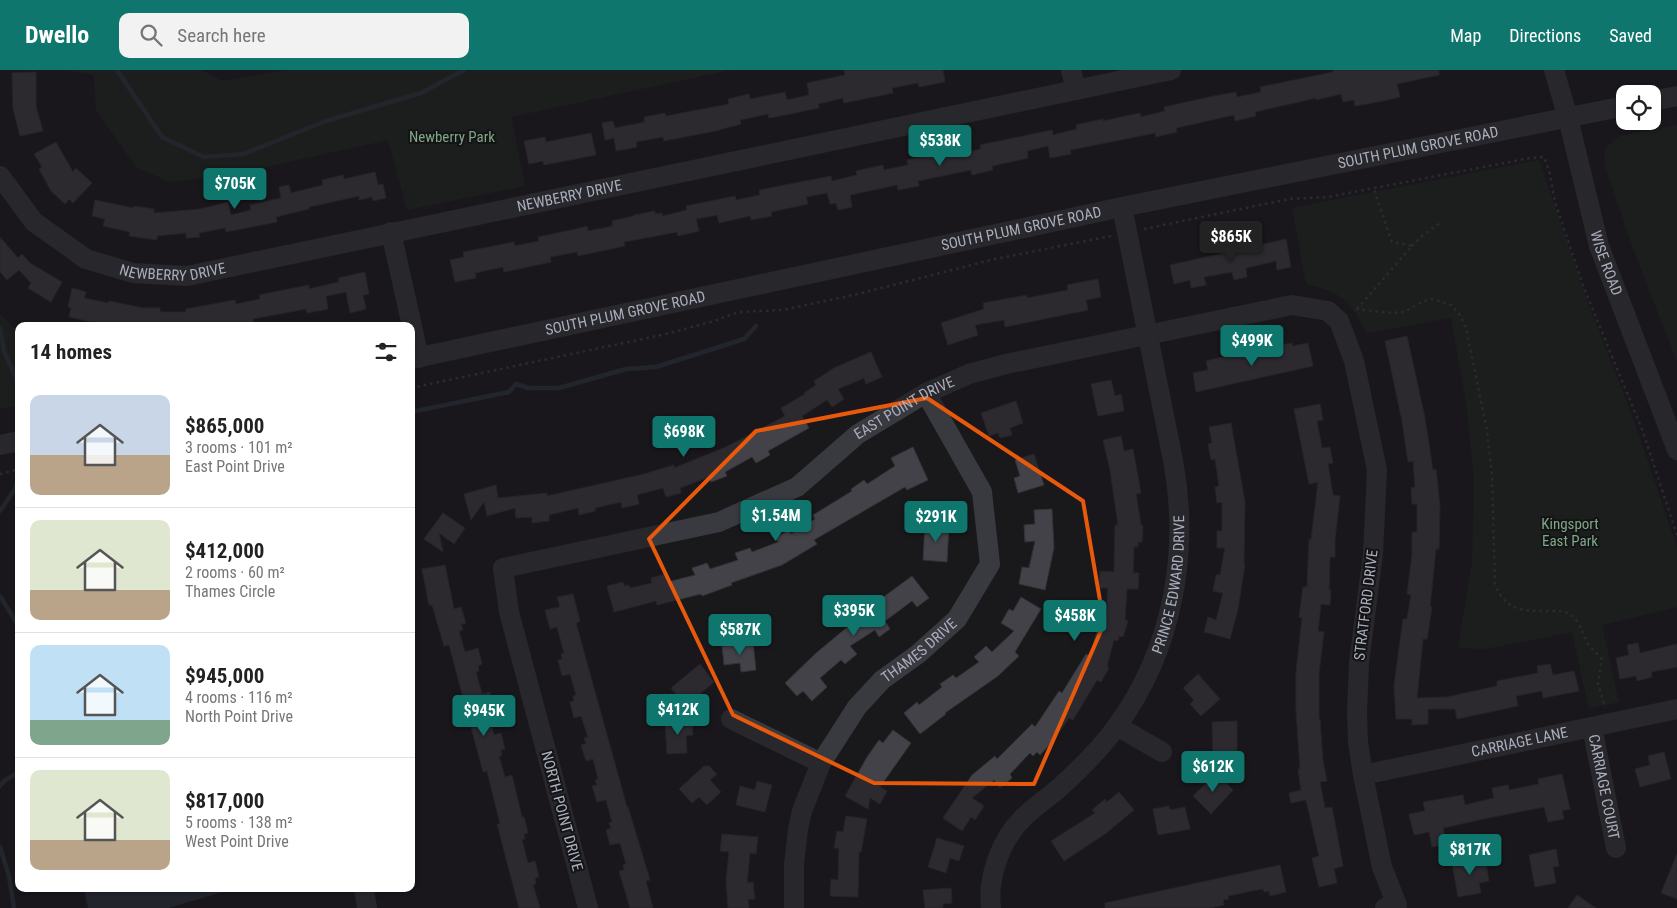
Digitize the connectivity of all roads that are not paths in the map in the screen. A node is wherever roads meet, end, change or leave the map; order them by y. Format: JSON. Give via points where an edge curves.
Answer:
{"nodes":[{"id":1,"x":1071,"y":70,"type":"edge"},
{"id":2,"x":1171,"y":70,"type":"edge"},
{"id":3,"x":1554,"y":70,"type":"edge"},
{"id":4,"x":1076,"y":90,"type":"junction"},
{"id":5,"x":1677,"y":96,"type":"edge"},
{"id":6,"x":1661,"y":99,"type":"edge"},
{"id":7,"x":1616,"y":108,"type":"edge"},
{"id":8,"x":1568,"y":118,"type":"junction"},
{"id":9,"x":0,"y":176,"type":"edge"},
{"id":10,"x":1122,"y":207,"type":"junction"},
{"id":11,"x":391,"y":232,"type":"junction"},
{"id":12,"x":1334,"y":316,"type":"joint"},
{"id":13,"x":408,"y":322,"type":"edge"},
{"id":14,"x":1147,"y":335,"type":"junction"},
{"id":15,"x":415,"y":358,"type":"edge"},
{"id":16,"x":926,"y":393,"type":"junction"},
{"id":17,"x":15,"y":442,"type":"edge"},
{"id":18,"x":0,"y":445,"type":"edge"},
{"id":19,"x":1677,"y":450,"type":"edge"},
{"id":20,"x":503,"y":568,"type":"joint"},
{"id":21,"x":1677,"y":709,"type":"edge"},
{"id":22,"x":731,"y":719,"type":"dead end"},
{"id":23,"x":1117,"y":726,"type":"junction"},
{"id":24,"x":1600,"y":726,"type":"junction"},
{"id":25,"x":1162,"y":752,"type":"dead end"},
{"id":26,"x":820,"y":763,"type":"junction"},
{"id":27,"x":1363,"y":775,"type":"junction"},
{"id":28,"x":1616,"y":848,"type":"dead end"},
{"id":29,"x":364,"y":892,"type":"edge"},
{"id":30,"x":1391,"y":906,"type":"edge"},
{"id":31,"x":367,"y":908,"type":"edge"},
{"id":32,"x":588,"y":908,"type":"edge"},
{"id":33,"x":794,"y":908,"type":"edge"},
{"id":34,"x":991,"y":908,"type":"edge"}],
"edges":[{"from":1,"to":4,"type":"street"},
{"from":2,"to":4,"type":"street","name":"NEWBERRY DRIVE"},
{"from":3,"to":8,"type":"street","name":"WISE ROAD"},
{"from":4,"to":11,"type":"street","name":"NEWBERRY DRIVE"},
{"from":5,"to":6,"type":"street"},
{"from":7,"to":8,"type":"street","name":"SOUTH PLUM GROVE ROAD"},
{"from":8,"to":10,"type":"street","name":"SOUTH PLUM GROVE ROAD"},
{"from":8,"to":19,"type":"street","name":"WISE ROAD","via":[[1599,246]]},
{"from":9,"to":11,"type":"street","name":"NEWBERRY DRIVE","via":[[34,222],[86,260],[133,273],[187,276]]},
{"from":10,"to":14,"type":"street","name":"PRINCE EDWARD DRIVE"},
{"from":10,"to":15,"type":"street","name":"SOUTH PLUM GROVE ROAD"},
{"from":11,"to":13,"type":"street"},
{"from":12,"to":14,"type":"street","name":"EAST POINT DRIVE","via":[[1292,305]]},
{"from":12,"to":27,"type":"street","name":"STRATFORD DRIVE","via":[[1354,361],[1377,470],[1373,554],[1357,689],[1358,742]]},
{"from":14,"to":16,"type":"street","name":"EAST POINT DRIVE","via":[[1006,364],[969,374]]},
{"from":14,"to":23,"type":"street","name":"PRINCE EDWARD DRIVE","via":[[1179,494],[1179,561],[1168,619],[1157,653],[1139,692]]},
{"from":16,"to":20,"type":"street","name":"EAST POINT DRIVE","via":[[858,434],[797,486],[719,522]]},
{"from":16,"to":26,"type":"street","name":"THAMES DRIVE","via":[[982,492],[990,564],[957,619],[918,654],[882,680],[857,707]]},
{"from":17,"to":18,"type":"street"},
{"from":20,"to":32,"type":"street","name":"NORTH POINT DRIVE","via":[[509,612]]},
{"from":21,"to":24,"type":"street","name":"CARRIAGE LANE"},
{"from":22,"to":26,"type":"street"},
{"from":23,"to":25,"type":"street"},
{"from":23,"to":34,"type":"street","name":"PRINCE EDWARD DRIVE","via":[[1091,758],[1022,819],[1007,839],[992,881]]},
{"from":24,"to":27,"type":"street","name":"CARRIAGE LANE"},
{"from":24,"to":28,"type":"street","name":"CARRIAGE COURT"},
{"from":26,"to":33,"type":"street","name":"THAMES DRIVE","via":[[798,829]]},
{"from":27,"to":30,"type":"street","name":"STRATFORD DRIVE"},
{"from":29,"to":31,"type":"street"}]}
